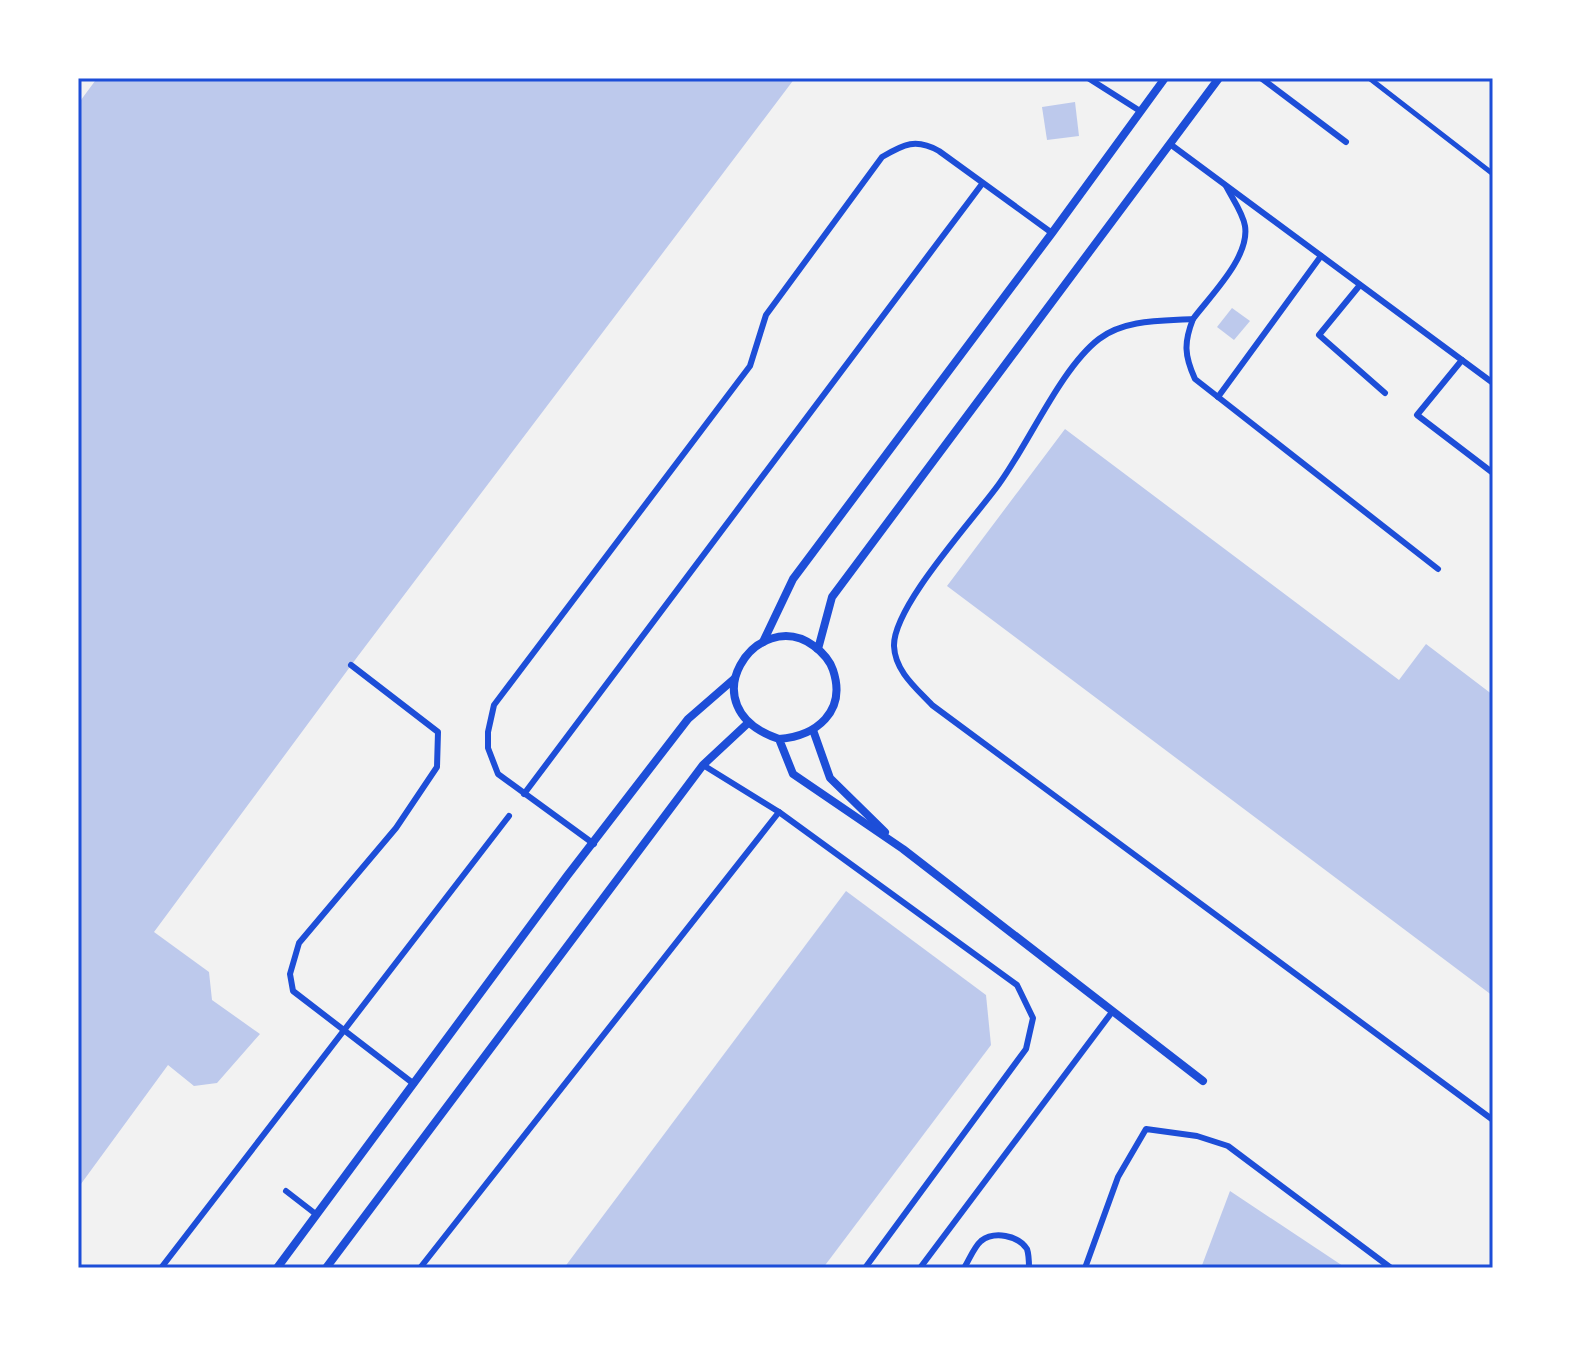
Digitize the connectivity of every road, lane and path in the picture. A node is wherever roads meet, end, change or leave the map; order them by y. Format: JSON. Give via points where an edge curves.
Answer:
{"nodes":[{"id":1,"x":1088,"y":78,"type":"edge"},
{"id":2,"x":1165,"y":78,"type":"edge"},
{"id":3,"x":1219,"y":78,"type":"edge"},
{"id":4,"x":1261,"y":78,"type":"edge"},
{"id":5,"x":1369,"y":78,"type":"edge"},
{"id":6,"x":1140,"y":111,"type":"junction"},
{"id":7,"x":1346,"y":142,"type":"dead end"},
{"id":8,"x":1170,"y":144,"type":"junction"},
{"id":9,"x":1493,"y":174,"type":"edge"},
{"id":10,"x":982,"y":184,"type":"junction"},
{"id":11,"x":1226,"y":186,"type":"junction"},
{"id":12,"x":1052,"y":233,"type":"junction"},
{"id":13,"x":1321,"y":256,"type":"junction"},
{"id":14,"x":1360,"y":285,"type":"junction"},
{"id":15,"x":1193,"y":319,"type":"junction"},
{"id":16,"x":1462,"y":360,"type":"junction"},
{"id":17,"x":1493,"y":383,"type":"edge"},
{"id":18,"x":1385,"y":393,"type":"dead end"},
{"id":19,"x":1218,"y":397,"type":"junction"},
{"id":20,"x":1493,"y":473,"type":"edge"},
{"id":21,"x":1438,"y":569,"type":"dead end"},
{"id":22,"x":763,"y":642,"type":"junction"},
{"id":23,"x":818,"y":649,"type":"junction"},
{"id":24,"x":351,"y":665,"type":"dead end"},
{"id":25,"x":734,"y":679,"type":"junction"},
{"id":26,"x":748,"y":723,"type":"junction"},
{"id":27,"x":813,"y":730,"type":"junction"},
{"id":28,"x":779,"y":739,"type":"junction"},
{"id":29,"x":703,"y":765,"type":"junction"},
{"id":30,"x":524,"y":794,"type":"junction"},
{"id":31,"x":779,"y":812,"type":"junction"},
{"id":32,"x":509,"y":816,"type":"dead end"},
{"id":33,"x":594,"y":844,"type":"junction"},
{"id":34,"x":903,"y":849,"type":"junction"},
{"id":35,"x":1112,"y":1012,"type":"junction"},
{"id":36,"x":343,"y":1030,"type":"junction"},
{"id":37,"x":1203,"y":1081,"type":"dead end"},
{"id":38,"x":414,"y":1084,"type":"junction"},
{"id":39,"x":1493,"y":1120,"type":"edge"},
{"id":40,"x":286,"y":1191,"type":"dead end"},
{"id":41,"x":317,"y":1215,"type":"junction"},
{"id":42,"x":161,"y":1268,"type":"edge"},
{"id":43,"x":277,"y":1268,"type":"edge"},
{"id":44,"x":326,"y":1268,"type":"edge"},
{"id":45,"x":420,"y":1268,"type":"edge"},
{"id":46,"x":865,"y":1268,"type":"edge"},
{"id":47,"x":920,"y":1268,"type":"edge"},
{"id":48,"x":964,"y":1268,"type":"edge"},
{"id":49,"x":1029,"y":1268,"type":"edge"},
{"id":50,"x":1085,"y":1268,"type":"edge"},
{"id":51,"x":1391,"y":1268,"type":"edge"}],
"edges":[{"from":1,"to":6,"type":"lane"},
{"from":2,"to":6,"type":"street"},
{"from":3,"to":8,"type":"street"},
{"from":4,"to":7,"type":"lane"},
{"from":5,"to":9,"type":"path"},
{"from":6,"to":12,"type":"street"},
{"from":8,"to":11,"type":"lane"},
{"from":8,"to":23,"type":"street","via":[[832,597]]},
{"from":10,"to":12,"type":"lane"},
{"from":10,"to":30,"type":"lane"},
{"from":10,"to":30,"type":"lane","via":[[923,142],[882,157],[766,315],[750,366],[494,705],[488,748],[498,774]]},
{"from":11,"to":13,"type":"lane"},
{"from":11,"to":15,"type":"lane","via":[[1245,224],[1245,242],[1240,257]]},
{"from":12,"to":22,"type":"street","via":[[793,579]]},
{"from":13,"to":14,"type":"lane"},
{"from":13,"to":19,"type":"lane"},
{"from":14,"to":16,"type":"lane"},
{"from":14,"to":18,"type":"lane","via":[[1319,335]]},
{"from":15,"to":19,"type":"lane","via":[[1185,339],[1188,365],[1195,379]]},
{"from":15,"to":39,"type":"lane","via":[[1132,324],[1100,337],[1076,362],[1001,482],[904,608],[894,644],[900,671],[932,705]]},
{"from":16,"to":17,"type":"lane"},
{"from":16,"to":20,"type":"lane","via":[[1417,415]]},
{"from":19,"to":21,"type":"lane"},
{"from":22,"to":23,"type":"street","via":[[790,637]]},
{"from":22,"to":25,"type":"street","via":[[742,659]]},
{"from":23,"to":27,"type":"street","via":[[833,668],[836,689],[832,710]]},
{"from":24,"to":36,"type":"lane","via":[[438,732],[438,755],[437,767],[396,828],[299,943],[290,974],[293,991]]},
{"from":25,"to":26,"type":"street","via":[[735,700]]},
{"from":25,"to":33,"type":"street","via":[[688,719]]},
{"from":26,"to":28,"type":"street"},
{"from":26,"to":29,"type":"street"},
{"from":27,"to":28,"type":"street"},
{"from":27,"to":34,"type":"street","via":[[830,778]]},
{"from":28,"to":34,"type":"street","via":[[793,774]]},
{"from":29,"to":31,"type":"lane"},
{"from":29,"to":44,"type":"street"},
{"from":30,"to":33,"type":"lane"},
{"from":31,"to":45,"type":"lane"},
{"from":31,"to":46,"type":"lane","via":[[1017,985],[1033,1018],[1026,1049]]},
{"from":32,"to":36,"type":"lane"},
{"from":33,"to":38,"type":"street"},
{"from":34,"to":35,"type":"street"},
{"from":35,"to":37,"type":"street"},
{"from":35,"to":47,"type":"lane"},
{"from":36,"to":38,"type":"lane"},
{"from":36,"to":42,"type":"lane"},
{"from":38,"to":41,"type":"street"},
{"from":40,"to":41,"type":"lane"},
{"from":41,"to":43,"type":"street"},
{"from":48,"to":49,"type":"lane","via":[[980,1242],[1004,1236],[1019,1241],[1028,1252]]},
{"from":50,"to":51,"type":"lane","via":[[1118,1177],[1146,1129],[1228,1146]]}]}
